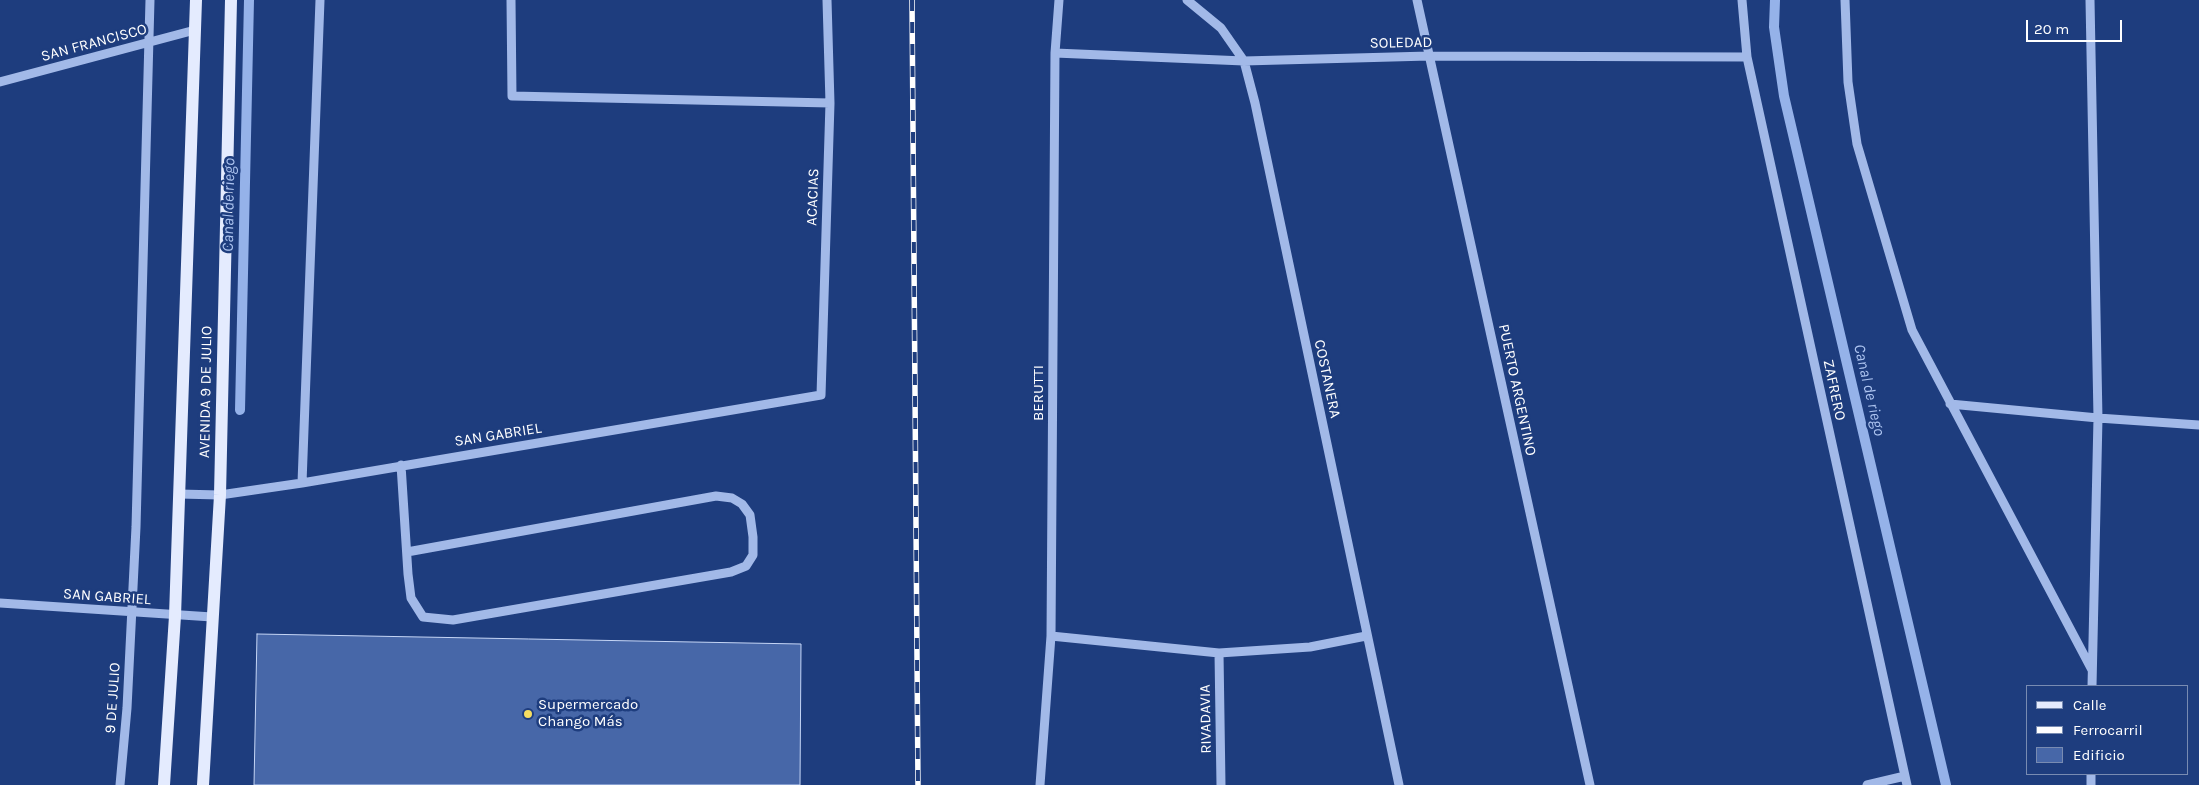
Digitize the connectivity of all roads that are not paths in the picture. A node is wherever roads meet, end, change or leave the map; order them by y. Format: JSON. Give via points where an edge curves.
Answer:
{"nodes":[{"id":1,"x":150,"y":0,"type":"edge"},
{"id":2,"x":196,"y":0,"type":"edge"},
{"id":3,"x":231,"y":0,"type":"edge"},
{"id":4,"x":320,"y":0,"type":"edge"},
{"id":5,"x":511,"y":0,"type":"edge"},
{"id":6,"x":827,"y":0,"type":"edge"},
{"id":7,"x":1059,"y":0,"type":"edge"},
{"id":8,"x":1186,"y":0,"type":"edge"},
{"id":9,"x":1417,"y":0,"type":"edge"},
{"id":10,"x":1742,"y":0,"type":"edge"},
{"id":11,"x":1845,"y":0,"type":"edge"},
{"id":12,"x":2090,"y":0,"type":"edge"},
{"id":13,"x":195,"y":30,"type":"junction"},
{"id":14,"x":148,"y":42,"type":"junction"},
{"id":15,"x":1055,"y":54,"type":"junction"},
{"id":16,"x":1430,"y":56,"type":"junction"},
{"id":17,"x":1747,"y":57,"type":"junction"},
{"id":18,"x":1244,"y":61,"type":"junction"},
{"id":19,"x":0,"y":82,"type":"edge"},
{"id":20,"x":830,"y":103,"type":"junction"},
{"id":21,"x":821,"y":395,"type":"joint"},
{"id":22,"x":1950,"y":404,"type":"junction"},
{"id":23,"x":2098,"y":418,"type":"junction"},
{"id":24,"x":2199,"y":425,"type":"edge"},
{"id":25,"x":401,"y":465,"type":"junction"},
{"id":26,"x":302,"y":483,"type":"junction"},
{"id":27,"x":180,"y":494,"type":"junction"},
{"id":28,"x":220,"y":495,"type":"junction"},
{"id":29,"x":407,"y":552,"type":"junction"},
{"id":30,"x":0,"y":603,"type":"edge"},
{"id":31,"x":132,"y":613,"type":"junction"},
{"id":32,"x":176,"y":616,"type":"junction"},
{"id":33,"x":212,"y":617,"type":"junction"},
{"id":34,"x":1051,"y":636,"type":"junction"},
{"id":35,"x":1366,"y":636,"type":"junction"},
{"id":36,"x":1219,"y":653,"type":"junction"},
{"id":37,"x":2092,"y":670,"type":"junction"},
{"id":38,"x":2092,"y":685,"type":"edge"},
{"id":39,"x":1906,"y":781,"type":"edge"},
{"id":40,"x":120,"y":785,"type":"edge"},
{"id":41,"x":164,"y":785,"type":"edge"},
{"id":42,"x":203,"y":785,"type":"edge"},
{"id":43,"x":1040,"y":785,"type":"edge"},
{"id":44,"x":1221,"y":785,"type":"edge"},
{"id":45,"x":1399,"y":785,"type":"edge"},
{"id":46,"x":1590,"y":785,"type":"edge"},
{"id":47,"x":1867,"y":785,"type":"edge"}],
"edges":[{"from":1,"to":14,"type":"street","name":"9 DE JULIO"},
{"from":2,"to":13,"type":"main road"},
{"from":3,"to":28,"type":"main road","name":"AVENIDA 9 DE JULIO"},
{"from":4,"to":26,"type":"street"},
{"from":5,"to":20,"type":"street","via":[[512,96]]},
{"from":6,"to":20,"type":"street","name":"ACACIAS"},
{"from":7,"to":15,"type":"street","name":"BERUTTI"},
{"from":8,"to":18,"type":"street","name":"COSTANERA","via":[[1221,28]]},
{"from":9,"to":16,"type":"street","name":"PUERTO ARGENTINO"},
{"from":10,"to":17,"type":"street","name":"ZAFRERO"},
{"from":11,"to":22,"type":"street","via":[[1848,82],[1856,144],[1912,330]]},
{"from":12,"to":23,"type":"street"},
{"from":13,"to":14,"type":"street","name":"SAN FRANCISCO"},
{"from":13,"to":27,"type":"main road"},
{"from":14,"to":19,"type":"street","name":"SAN FRANCISCO"},
{"from":14,"to":31,"type":"street","name":"9 DE JULIO"},
{"from":15,"to":18,"type":"street","name":"SOLEDAD"},
{"from":15,"to":34,"type":"street","name":"BERUTTI"},
{"from":16,"to":17,"type":"street","name":"SOLEDAD"},
{"from":16,"to":18,"type":"street","name":"SOLEDAD"},
{"from":16,"to":46,"type":"street","name":"PUERTO ARGENTINO"},
{"from":17,"to":39,"type":"street","name":"ZAFRERO"},
{"from":18,"to":35,"type":"street","name":"COSTANERA"},
{"from":20,"to":21,"type":"street","name":"ACACIAS"},
{"from":21,"to":25,"type":"street","name":"SAN GABRIEL"},
{"from":22,"to":23,"type":"street"},
{"from":22,"to":37,"type":"street"},
{"from":23,"to":24,"type":"street"},
{"from":23,"to":37,"type":"street"},
{"from":25,"to":26,"type":"street","name":"SAN GABRIEL"},
{"from":25,"to":29,"type":"street"},
{"from":26,"to":28,"type":"street","name":"SAN GABRIEL"},
{"from":27,"to":28,"type":"street","name":"SAN GABRIEL"},
{"from":27,"to":32,"type":"main road"},
{"from":28,"to":33,"type":"main road","name":"AVENIDA 9 DE JULIO"},
{"from":29,"to":29,"type":"street","via":[[411,598],[422,617],[453,620],[730,572],[746,566],[753,555],[753,537],[750,515],[742,504],[732,498],[716,496]]},
{"from":30,"to":31,"type":"street","name":"SAN GABRIEL"},
{"from":31,"to":32,"type":"street","name":"SAN GABRIEL"},
{"from":31,"to":40,"type":"street","name":"9 DE JULIO"},
{"from":32,"to":33,"type":"street","name":"SAN GABRIEL"},
{"from":32,"to":41,"type":"main road"},
{"from":33,"to":42,"type":"main road","name":"AVENIDA 9 DE JULIO"},
{"from":34,"to":36,"type":"street"},
{"from":34,"to":43,"type":"street","name":"BERUTTI"},
{"from":35,"to":36,"type":"street","via":[[1310,647]]},
{"from":35,"to":45,"type":"street","name":"COSTANERA"},
{"from":36,"to":44,"type":"street","name":"RIVADAVIA"},
{"from":37,"to":38,"type":"street"},
{"from":39,"to":47,"type":"street"}]}
